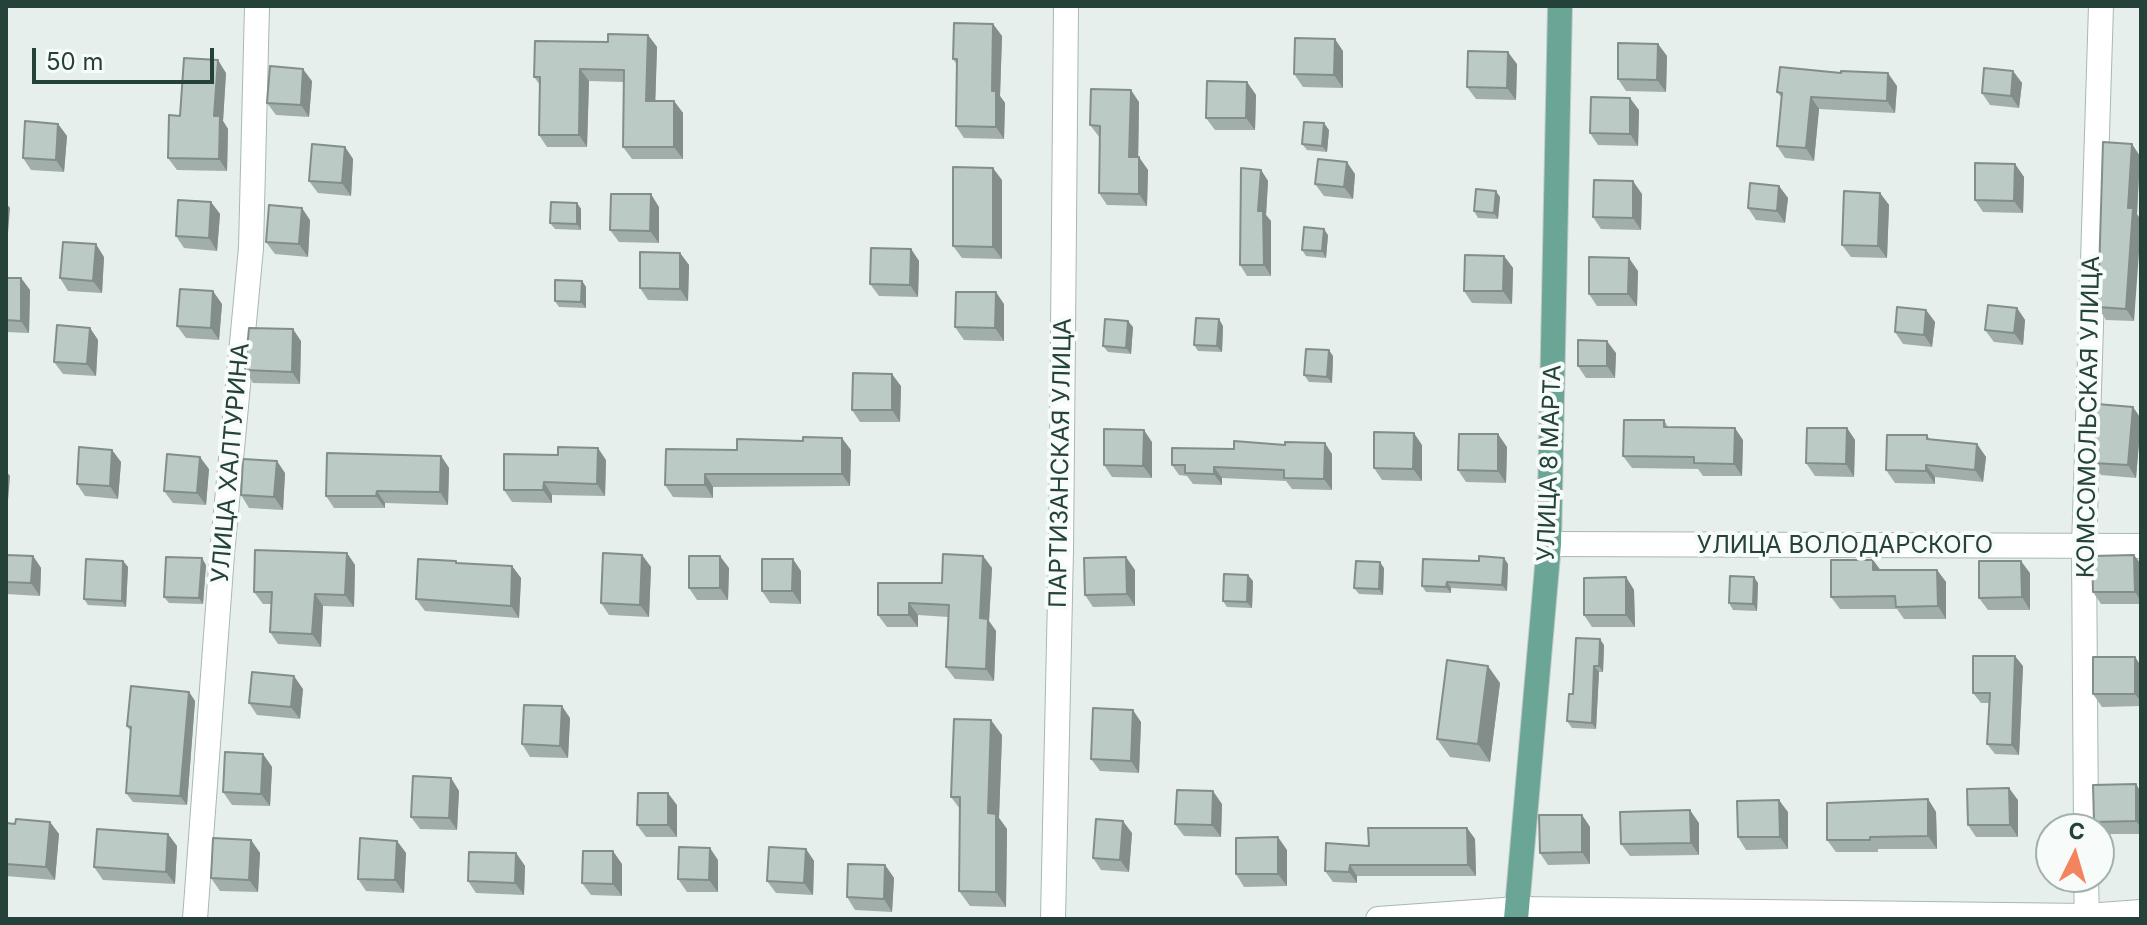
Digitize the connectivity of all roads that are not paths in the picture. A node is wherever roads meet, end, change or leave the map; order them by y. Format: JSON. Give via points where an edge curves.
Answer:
{"nodes":[{"id":1,"x":257,"y":6,"type":"edge"},
{"id":2,"x":1066,"y":6,"type":"edge"},
{"id":3,"x":1560,"y":6,"type":"edge"},
{"id":4,"x":2101,"y":6,"type":"edge"},
{"id":5,"x":1549,"y":544,"type":"junction"},
{"id":6,"x":2141,"y":546,"type":"edge"},
{"id":7,"x":2084,"y":548,"type":"junction"},
{"id":8,"x":2086,"y":813,"type":"edge"},
{"id":9,"x":2086,"y":893,"type":"edge"},
{"id":10,"x":2141,"y":912,"type":"edge"},
{"id":11,"x":1517,"y":914,"type":"edge"},
{"id":12,"x":2087,"y":917,"type":"edge"},
{"id":13,"x":195,"y":919,"type":"edge"},
{"id":14,"x":1053,"y":919,"type":"edge"},
{"id":15,"x":1378,"y":919,"type":"edge"}],
"edges":[{"from":1,"to":13,"type":"street","name":"УЛИЦА ХАЛТУРИНА","via":[[251,248]]},
{"from":2,"to":14,"type":"street","name":"ПАРТИЗАНСКАЯ УЛИЦА"},
{"from":3,"to":5,"type":"main road","name":"УЛИЦА 8 МАРТА"},
{"from":4,"to":7,"type":"street","name":"КОМСОМОЛЬСКАЯ УЛИЦА"},
{"from":5,"to":7,"type":"street","name":"УЛИЦА ВОЛОДАРСКОГО"},
{"from":5,"to":11,"type":"main road","name":"УЛИЦА 8 МАРТА"},
{"from":6,"to":7,"type":"street","name":"УЛИЦА ВОЛОДАРСКОГО"},
{"from":7,"to":8,"type":"street","name":"КОМСОМОЛЬСКАЯ УЛИЦА"},
{"from":9,"to":12,"type":"street"},
{"from":10,"to":12,"type":"street"},
{"from":11,"to":12,"type":"street"},
{"from":11,"to":15,"type":"street"}]}
